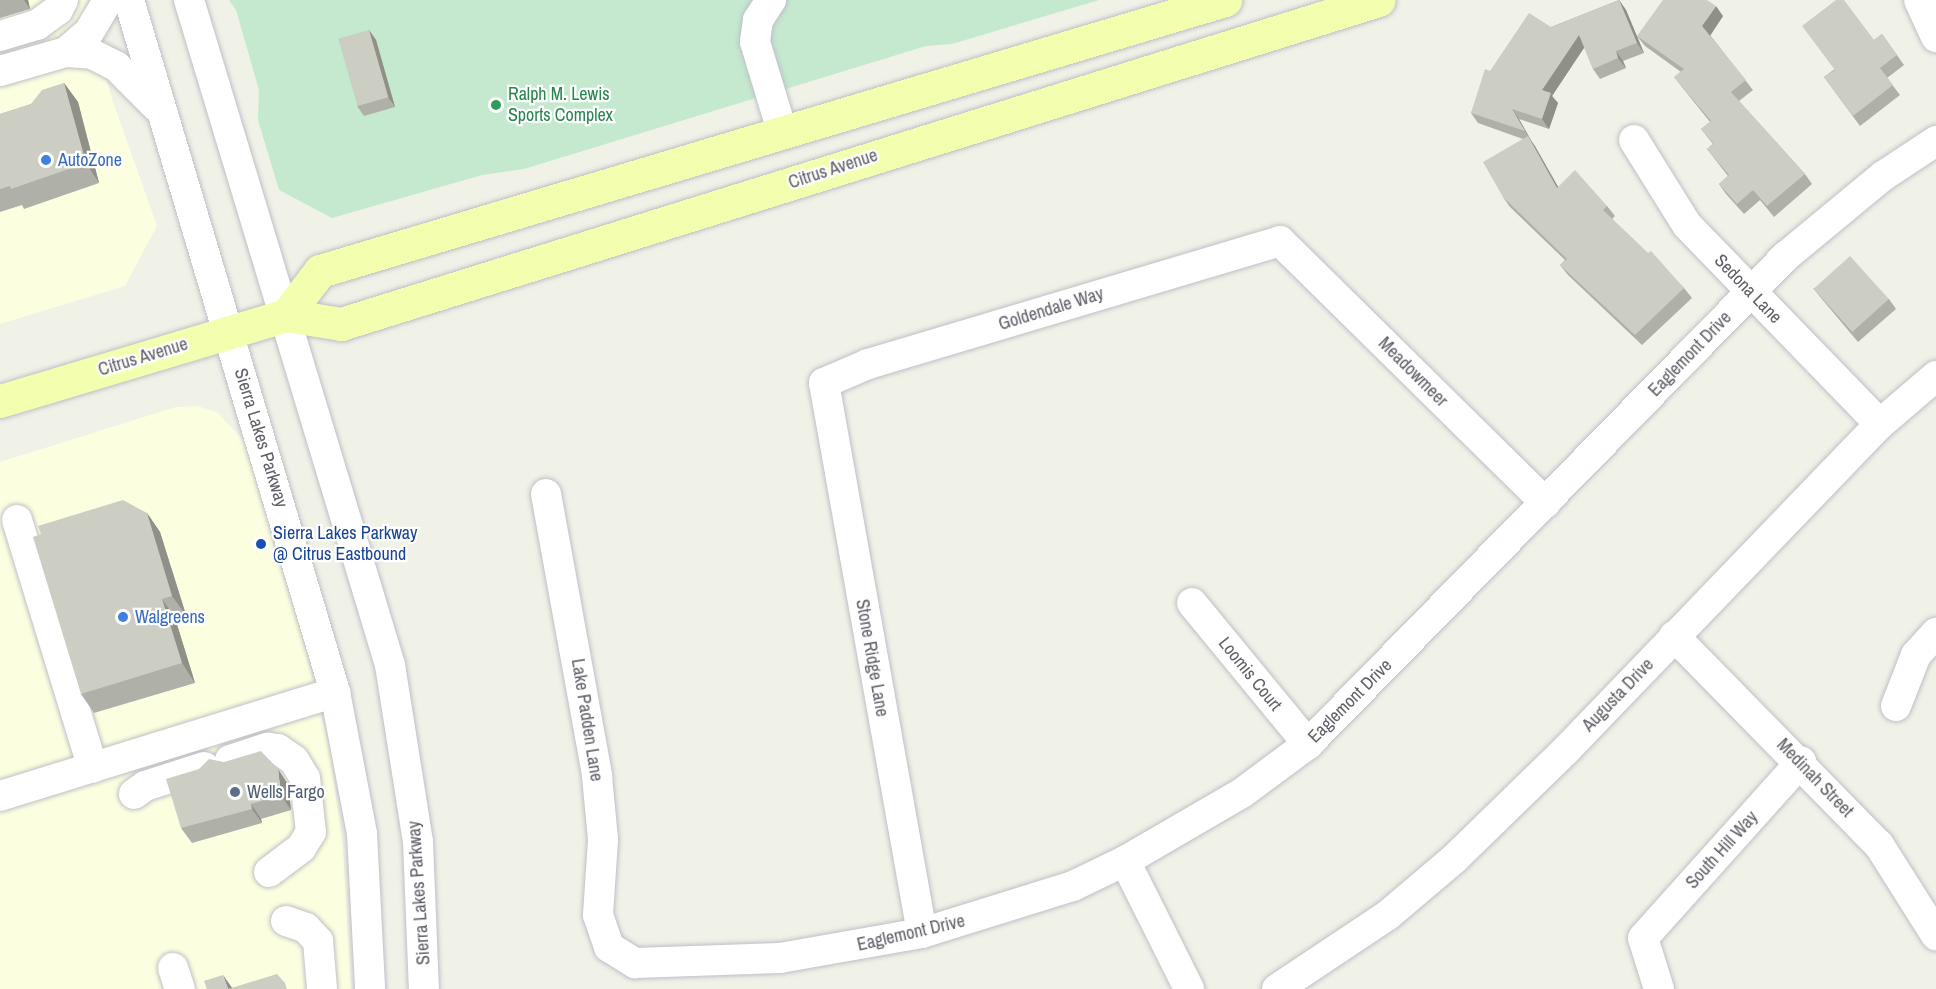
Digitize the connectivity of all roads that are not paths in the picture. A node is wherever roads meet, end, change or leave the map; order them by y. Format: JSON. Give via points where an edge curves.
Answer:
{"nodes":[{"id":1,"x":63,"y":0,"type":"edge"},
{"id":2,"x":108,"y":0,"type":"edge"},
{"id":3,"x":129,"y":0,"type":"edge"},
{"id":4,"x":189,"y":0,"type":"edge"},
{"id":5,"x":771,"y":0,"type":"edge"},
{"id":6,"x":1225,"y":0,"type":"edge"},
{"id":7,"x":1378,"y":0,"type":"edge"},
{"id":8,"x":1919,"y":0,"type":"edge"},
{"id":9,"x":0,"y":36,"type":"edge"},
{"id":10,"x":1936,"y":37,"type":"edge"},
{"id":11,"x":66,"y":52,"type":"junction"},
{"id":12,"x":0,"y":71,"type":"edge"},
{"id":13,"x":163,"y":116,"type":"junction"},
{"id":14,"x":783,"y":134,"type":"junction"},
{"id":15,"x":1634,"y":140,"type":"dead end"},
{"id":16,"x":1936,"y":141,"type":"edge"},
{"id":17,"x":1280,"y":241,"type":"joint"},
{"id":18,"x":1750,"y":291,"type":"junction"},
{"id":19,"x":286,"y":315,"type":"junction"},
{"id":20,"x":228,"y":331,"type":"junction"},
{"id":21,"x":1936,"y":375,"type":"edge"},
{"id":22,"x":824,"y":382,"type":"joint"},
{"id":23,"x":0,"y":401,"type":"edge"},
{"id":24,"x":1880,"y":424,"type":"junction"},
{"id":25,"x":546,"y":494,"type":"dead end"},
{"id":26,"x":1546,"y":503,"type":"junction"},
{"id":27,"x":17,"y":520,"type":"dead end"},
{"id":28,"x":1192,"y":603,"type":"dead end"},
{"id":29,"x":1936,"y":633,"type":"edge"},
{"id":30,"x":1674,"y":636,"type":"junction"},
{"id":31,"x":335,"y":692,"type":"junction"},
{"id":32,"x":1896,"y":706,"type":"dead end"},
{"id":33,"x":1308,"y":744,"type":"junction"},
{"id":34,"x":1801,"y":762,"type":"junction"},
{"id":35,"x":93,"y":768,"type":"junction"},
{"id":36,"x":134,"y":794,"type":"dead end"},
{"id":37,"x":0,"y":796,"type":"edge"},
{"id":38,"x":1125,"y":861,"type":"junction"},
{"id":39,"x":269,"y":872,"type":"dead end"},
{"id":40,"x":286,"y":921,"type":"dead end"},
{"id":41,"x":922,"y":933,"type":"junction"},
{"id":42,"x":1936,"y":935,"type":"edge"},
{"id":43,"x":609,"y":947,"type":"joint"},
{"id":44,"x":322,"y":989,"type":"edge"},
{"id":45,"x":370,"y":989,"type":"edge"},
{"id":46,"x":424,"y":989,"type":"edge"},
{"id":47,"x":1189,"y":989,"type":"edge"},
{"id":48,"x":1277,"y":989,"type":"edge"},
{"id":49,"x":1659,"y":989,"type":"edge"}],
"edges":[{"from":1,"to":9,"type":"street","via":[[58,10],[37,25]]},
{"from":2,"to":11,"type":"street","via":[[89,32]]},
{"from":3,"to":13,"type":"street","name":"Sierra Lakes Parkway"},
{"from":4,"to":19,"type":"street","name":"Sierra Lakes Parkway"},
{"from":5,"to":14,"type":"street","via":[[758,20],[755,42]]},
{"from":6,"to":14,"type":"main road"},
{"from":7,"to":19,"type":"main road","name":"Citrus Avenue","via":[[340,324]]},
{"from":8,"to":10,"type":"street"},
{"from":11,"to":12,"type":"street"},
{"from":11,"to":13,"type":"street","via":[[92,54],[117,67]]},
{"from":13,"to":20,"type":"street","name":"Sierra Lakes Parkway"},
{"from":14,"to":19,"type":"main road","via":[[425,237],[320,272]]},
{"from":15,"to":18,"type":"street","name":"Sedona Lane","via":[[1687,225]]},
{"from":16,"to":18,"type":"street","name":"Eaglemont Drive","via":[[1825,223]]},
{"from":17,"to":22,"type":"street","name":"Goldendale Way","via":[[868,364]]},
{"from":17,"to":26,"type":"street","name":"Meadowmeer"},
{"from":18,"to":24,"type":"street","name":"Sedona Lane"},
{"from":18,"to":26,"type":"street","name":"Eaglemont Drive"},
{"from":19,"to":20,"type":"main road","name":"Citrus Avenue"},
{"from":19,"to":46,"type":"street","name":"Sierra Lakes Parkway","via":[[390,665],[418,842]]},
{"from":20,"to":23,"type":"main road","name":"Citrus Avenue"},
{"from":20,"to":31,"type":"street","name":"Sierra Lakes Parkway"},
{"from":21,"to":24,"type":"street","name":"Augusta Drive"},
{"from":22,"to":41,"type":"street","name":"Stone Ridge Lane"},
{"from":24,"to":30,"type":"street","name":"Augusta Drive"},
{"from":25,"to":43,"type":"street","name":"Lake Padden Lane","via":[[597,776],[603,840],[598,915]]},
{"from":26,"to":33,"type":"street","name":"Eaglemont Drive"},
{"from":27,"to":35,"type":"street"},
{"from":28,"to":33,"type":"street","name":"Loomis Court"},
{"from":29,"to":32,"type":"street","via":[[1916,655]]},
{"from":30,"to":34,"type":"street","name":"Medinah Street"},
{"from":30,"to":48,"type":"street","name":"Augusta Drive","via":[[1454,859],[1388,915]]},
{"from":31,"to":35,"type":"street"},
{"from":31,"to":45,"type":"street","name":"Sierra Lakes Parkway","via":[[362,834]]},
{"from":33,"to":38,"type":"street","name":"Eaglemont Drive","via":[[1242,793]]},
{"from":34,"to":42,"type":"street","name":"Medinah Street","via":[[1879,845]]},
{"from":34,"to":49,"type":"street","name":"South Hill Way","via":[[1643,938]]},
{"from":35,"to":37,"type":"street"},
{"from":36,"to":39,"type":"street","via":[[145,786],[268,748],[278,749],[294,760],[305,778],[311,832],[301,848]]},
{"from":38,"to":41,"type":"street","name":"Eaglemont Drive","via":[[1073,886]]},
{"from":38,"to":47,"type":"street"},
{"from":40,"to":44,"type":"street","via":[[306,928],[318,941]]},
{"from":41,"to":43,"type":"street","name":"Eaglemont Drive","via":[[780,958],[635,963]]}]}
